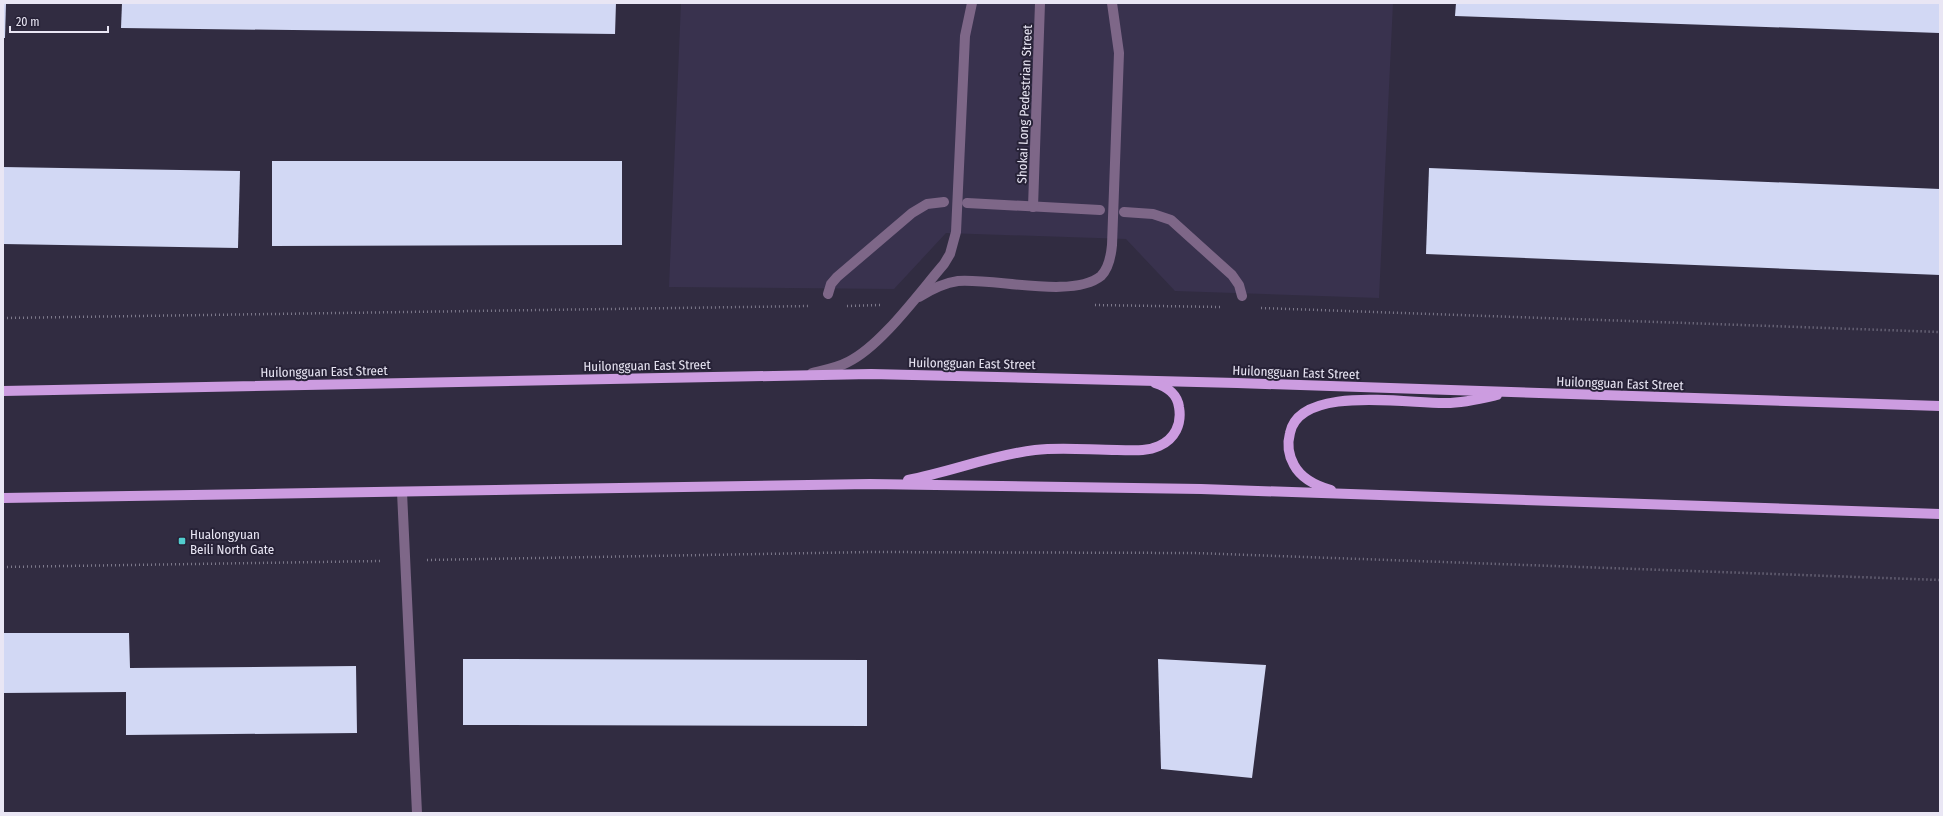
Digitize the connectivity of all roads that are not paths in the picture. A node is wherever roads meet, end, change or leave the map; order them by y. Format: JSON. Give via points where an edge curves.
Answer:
{"nodes":[{"id":1,"x":972,"y":3,"type":"edge"},
{"id":2,"x":1040,"y":3,"type":"edge"},
{"id":3,"x":1112,"y":3,"type":"edge"},
{"id":4,"x":944,"y":202,"type":"dead end"},
{"id":5,"x":967,"y":203,"type":"dead end"},
{"id":6,"x":1033,"y":207,"type":"junction"},
{"id":7,"x":1100,"y":210,"type":"dead end"},
{"id":8,"x":1124,"y":212,"type":"dead end"},
{"id":9,"x":828,"y":294,"type":"dead end"},
{"id":10,"x":1242,"y":296,"type":"dead end"},
{"id":11,"x":909,"y":305,"type":"junction"},
{"id":12,"x":771,"y":376,"type":"junction"},
{"id":13,"x":1138,"y":380,"type":"junction"},
{"id":14,"x":3,"y":391,"type":"edge"},
{"id":15,"x":1521,"y":392,"type":"junction"},
{"id":16,"x":1940,"y":406,"type":"edge"},
{"id":17,"x":870,"y":484,"type":"junction"},
{"id":18,"x":402,"y":492,"type":"junction"},
{"id":19,"x":1358,"y":494,"type":"junction"},
{"id":20,"x":3,"y":498,"type":"edge"},
{"id":21,"x":1940,"y":514,"type":"edge"},
{"id":22,"x":418,"y":813,"type":"edge"}],
"edges":[{"from":1,"to":11,"type":"street","via":[[965,36],[954,243],[944,264]]},
{"from":2,"to":6,"type":"street","name":"Shokai Long Pedestrian Street"},
{"from":3,"to":11,"type":"street","via":[[1119,53],[1112,245],[1110,261],[1102,275],[1074,286],[952,282],[925,293]]},
{"from":4,"to":9,"type":"street","via":[[927,204],[912,213],[837,277],[831,284]]},
{"from":5,"to":6,"type":"street"},
{"from":6,"to":7,"type":"street"},
{"from":8,"to":10,"type":"street","via":[[1153,214],[1172,220],[1232,275],[1239,285]]},
{"from":11,"to":12,"type":"street","via":[[876,342],[848,362],[822,371]]},
{"from":12,"to":13,"type":"main road","name":"Huilongguan East Street","via":[[871,374]]},
{"from":12,"to":14,"type":"main road","name":"Huilongguan East Street"},
{"from":13,"to":15,"type":"main road","name":"Huilongguan East Street"},
{"from":13,"to":17,"type":"main road","via":[[1162,385],[1178,399],[1180,416],[1176,432],[1158,447],[1140,450],[1036,450],[909,480]]},
{"from":15,"to":16,"type":"main road","name":"Huilongguan East Street"},
{"from":15,"to":19,"type":"main road","via":[[1468,402],[1338,401],[1307,409],[1295,420],[1289,435],[1290,453],[1295,468],[1309,481],[1323,487]]},
{"from":17,"to":18,"type":"main road"},
{"from":17,"to":19,"type":"main road","via":[[1130,487]]},
{"from":18,"to":20,"type":"main road"},
{"from":18,"to":22,"type":"street"},
{"from":19,"to":21,"type":"main road"}]}
